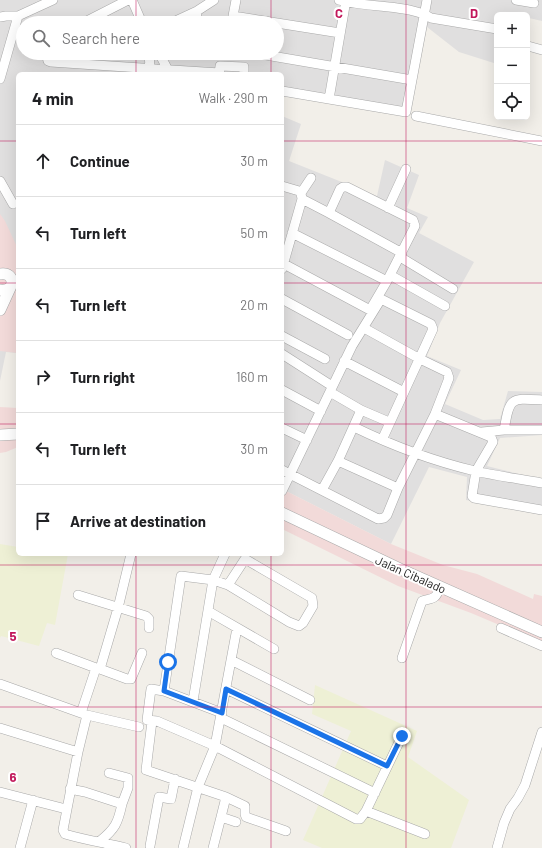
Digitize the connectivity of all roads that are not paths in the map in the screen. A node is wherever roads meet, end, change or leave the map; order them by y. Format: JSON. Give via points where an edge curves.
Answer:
{"nodes":[{"id":1,"x":53,"y":0,"type":"edge"},
{"id":2,"x":128,"y":0,"type":"edge"},
{"id":3,"x":132,"y":0,"type":"edge"},
{"id":4,"x":214,"y":0,"type":"edge"},
{"id":5,"x":236,"y":0,"type":"edge"},
{"id":6,"x":343,"y":0,"type":"edge"},
{"id":7,"x":427,"y":0,"type":"edge"},
{"id":8,"x":516,"y":0,"type":"edge"},
{"id":9,"x":381,"y":3,"type":"edge"},
{"id":10,"x":392,"y":3,"type":"edge"},
{"id":11,"x":534,"y":3,"type":"dead end"},
{"id":12,"x":197,"y":11,"type":"junction"},
{"id":13,"x":424,"y":14,"type":"junction"},
{"id":14,"x":18,"y":16,"type":"joint"},
{"id":15,"x":97,"y":16,"type":"edge"},
{"id":16,"x":139,"y":16,"type":"edge"},
{"id":17,"x":186,"y":16,"type":"edge"},
{"id":18,"x":197,"y":16,"type":"edge"},
{"id":19,"x":233,"y":16,"type":"edge"},
{"id":20,"x":0,"y":17,"type":"edge"},
{"id":21,"x":16,"y":23,"type":"edge"},
{"id":22,"x":284,"y":24,"type":"edge"},
{"id":23,"x":494,"y":28,"type":"edge"},
{"id":24,"x":340,"y":33,"type":"junction"},
{"id":25,"x":530,"y":47,"type":"edge"},
{"id":26,"x":542,"y":50,"type":"edge"},
{"id":27,"x":284,"y":58,"type":"edge"},
{"id":28,"x":48,"y":60,"type":"edge"},
{"id":29,"x":151,"y":60,"type":"edge"},
{"id":30,"x":162,"y":60,"type":"edge"},
{"id":31,"x":334,"y":67,"type":"junction"},
{"id":32,"x":154,"y":70,"type":"edge"},
{"id":33,"x":168,"y":72,"type":"edge"},
{"id":34,"x":220,"y":72,"type":"edge"},
{"id":35,"x":244,"y":72,"type":"edge"},
{"id":36,"x":0,"y":79,"type":"edge"},
{"id":37,"x":412,"y":80,"type":"junction"},
{"id":38,"x":284,"y":91,"type":"edge"},
{"id":39,"x":329,"y":99,"type":"junction"},
{"id":40,"x":416,"y":116,"type":"dead end"},
{"id":41,"x":542,"y":141,"type":"edge"},
{"id":42,"x":406,"y":169,"type":"dead end"},
{"id":43,"x":311,"y":178,"type":"dead end"},
{"id":44,"x":0,"y":181,"type":"edge"},
{"id":45,"x":284,"y":187,"type":"edge"},
{"id":46,"x":302,"y":196,"type":"junction"},
{"id":47,"x":13,"y":204,"type":"dead end"},
{"id":48,"x":388,"y":208,"type":"junction"},
{"id":49,"x":329,"y":213,"type":"junction"},
{"id":50,"x":292,"y":233,"type":"junction"},
{"id":51,"x":401,"y":255,"type":"junction"},
{"id":52,"x":0,"y":263,"type":"edge"},
{"id":53,"x":284,"y":263,"type":"edge"},
{"id":54,"x":284,"y":267,"type":"edge"},
{"id":55,"x":389,"y":278,"type":"junction"},
{"id":56,"x":9,"y":279,"type":"edge"},
{"id":57,"x":453,"y":289,"type":"dead end"},
{"id":58,"x":0,"y":290,"type":"edge"},
{"id":59,"x":284,"y":300,"type":"edge"},
{"id":60,"x":445,"y":306,"type":"dead end"},
{"id":61,"x":0,"y":310,"type":"edge"},
{"id":62,"x":364,"y":328,"type":"junction"},
{"id":63,"x":348,"y":335,"type":"dead end"},
{"id":64,"x":284,"y":337,"type":"edge"},
{"id":65,"x":284,"y":355,"type":"edge"},
{"id":66,"x":325,"y":359,"type":"dead end"},
{"id":67,"x":420,"y":360,"type":"junction"},
{"id":68,"x":344,"y":361,"type":"junction"},
{"id":69,"x":331,"y":389,"type":"junction"},
{"id":70,"x":284,"y":391,"type":"edge"},
{"id":71,"x":404,"y":392,"type":"junction"},
{"id":72,"x":542,"y":400,"type":"edge"},
{"id":73,"x":361,"y":410,"type":"junction"},
{"id":74,"x":321,"y":411,"type":"junction"},
{"id":75,"x":435,"y":414,"type":"junction"},
{"id":76,"x":389,"y":422,"type":"junction"},
{"id":77,"x":354,"y":427,"type":"junction"},
{"id":78,"x":284,"y":429,"type":"edge"},
{"id":79,"x":504,"y":430,"type":"junction"},
{"id":80,"x":542,"y":430,"type":"edge"},
{"id":81,"x":480,"y":432,"type":"junction"},
{"id":82,"x":16,"y":434,"type":"edge"},
{"id":83,"x":0,"y":435,"type":"edge"},
{"id":84,"x":307,"y":440,"type":"junction"},
{"id":85,"x":382,"y":440,"type":"junction"},
{"id":86,"x":415,"y":454,"type":"junction"},
{"id":87,"x":338,"y":461,"type":"junction"},
{"id":88,"x":476,"y":471,"type":"junction"},
{"id":89,"x":286,"y":472,"type":"edge"},
{"id":90,"x":542,"y":483,"type":"edge"},
{"id":91,"x":398,"y":488,"type":"junction"},
{"id":92,"x":322,"y":490,"type":"junction"},
{"id":93,"x":542,"y":510,"type":"edge"},
{"id":94,"x":284,"y":513,"type":"edge"},
{"id":95,"x":131,"y":556,"type":"edge"},
{"id":96,"x":224,"y":556,"type":"edge"},
{"id":97,"x":213,"y":580,"type":"junction"},
{"id":98,"x":228,"y":585,"type":"junction"},
{"id":99,"x":438,"y":591,"type":"junction"},
{"id":100,"x":78,"y":595,"type":"dead end"},
{"id":101,"x":118,"y":608,"type":"junction"},
{"id":102,"x":208,"y":611,"type":"junction"},
{"id":103,"x":150,"y":628,"type":"dead end"},
{"id":104,"x":237,"y":628,"type":"junction"},
{"id":105,"x":501,"y":628,"type":"dead end"},
{"id":106,"x":542,"y":632,"type":"edge"},
{"id":107,"x":542,"y":646,"type":"edge"},
{"id":108,"x":274,"y":649,"type":"dead end"},
{"id":109,"x":56,"y":653,"type":"dead end"},
{"id":110,"x":142,"y":653,"type":"dead end"},
{"id":111,"x":402,"y":658,"type":"dead end"},
{"id":112,"x":231,"y":660,"type":"junction"},
{"id":113,"x":98,"y":668,"type":"junction"},
{"id":114,"x":0,"y":684,"type":"edge"},
{"id":115,"x":226,"y":689,"type":"junction"},
{"id":116,"x":164,"y":691,"type":"junction"},
{"id":117,"x":310,"y":700,"type":"dead end"},
{"id":118,"x":193,"y":701,"type":"junction"},
{"id":119,"x":84,"y":714,"type":"junction"},
{"id":120,"x":221,"y":715,"type":"junction"},
{"id":121,"x":152,"y":721,"type":"junction"},
{"id":122,"x":139,"y":727,"type":"dead end"},
{"id":123,"x":0,"y":728,"type":"edge"},
{"id":124,"x":542,"y":732,"type":"edge"},
{"id":125,"x":402,"y":736,"type":"dead end"},
{"id":126,"x":215,"y":746,"type":"junction"},
{"id":127,"x":78,"y":752,"type":"junction"},
{"id":128,"x":387,"y":766,"type":"junction"},
{"id":129,"x":109,"y":773,"type":"dead end"},
{"id":130,"x":175,"y":780,"type":"junction"},
{"id":131,"x":198,"y":787,"type":"junction"},
{"id":132,"x":70,"y":789,"type":"junction"},
{"id":133,"x":0,"y":792,"type":"edge"},
{"id":134,"x":375,"y":793,"type":"junction"},
{"id":135,"x":226,"y":797,"type":"junction"},
{"id":136,"x":33,"y":800,"type":"junction"},
{"id":137,"x":122,"y":804,"type":"junction"},
{"id":138,"x":66,"y":809,"type":"junction"},
{"id":139,"x":366,"y":811,"type":"junction"},
{"id":140,"x":221,"y":817,"type":"junction"},
{"id":141,"x":236,"y":822,"type":"dead end"},
{"id":142,"x":286,"y":831,"type":"dead end"},
{"id":143,"x":425,"y":834,"type":"dead end"},
{"id":144,"x":100,"y":841,"type":"junction"},
{"id":145,"x":87,"y":844,"type":"edge"},
{"id":146,"x":150,"y":846,"type":"dead end"},
{"id":147,"x":20,"y":848,"type":"edge"},
{"id":148,"x":126,"y":848,"type":"edge"},
{"id":149,"x":183,"y":848,"type":"edge"},
{"id":150,"x":213,"y":848,"type":"edge"},
{"id":151,"x":497,"y":848,"type":"edge"}],
"edges":[{"from":1,"to":14,"type":"street"},
{"from":2,"to":15,"type":"street"},
{"from":3,"to":16,"type":"street"},
{"from":4,"to":12,"type":"street"},
{"from":5,"to":19,"type":"street"},
{"from":6,"to":9,"type":"street"},
{"from":6,"to":24,"type":"street"},
{"from":7,"to":13,"type":"street"},
{"from":8,"to":11,"type":"street"},
{"from":9,"to":10,"type":"street"},
{"from":10,"to":13,"type":"street"},
{"from":12,"to":17,"type":"street"},
{"from":12,"to":18,"type":"street"},
{"from":13,"to":23,"type":"street","via":[[431,18]]},
{"from":13,"to":37,"type":"street"},
{"from":14,"to":20,"type":"street"},
{"from":21,"to":36,"type":"street"},
{"from":22,"to":24,"type":"street"},
{"from":24,"to":31,"type":"street"},
{"from":25,"to":26,"type":"street"},
{"from":27,"to":31,"type":"street"},
{"from":28,"to":32,"type":"street"},
{"from":29,"to":32,"type":"street"},
{"from":30,"to":33,"type":"street"},
{"from":31,"to":37,"type":"street"},
{"from":31,"to":39,"type":"street"},
{"from":32,"to":33,"type":"street"},
{"from":34,"to":35,"type":"street","via":[[220,66],[244,67]]},
{"from":37,"to":39,"type":"street","via":[[406,112]]},
{"from":38,"to":39,"type":"street"},
{"from":40,"to":41,"type":"street"},
{"from":42,"to":48,"type":"street"},
{"from":43,"to":46,"type":"street"},
{"from":44,"to":47,"type":"street"},
{"from":45,"to":46,"type":"street"},
{"from":46,"to":49,"type":"street"},
{"from":46,"to":50,"type":"street"},
{"from":48,"to":49,"type":"street","via":[[343,187]]},
{"from":48,"to":51,"type":"street","via":[[415,222],[416,226]]},
{"from":49,"to":51,"type":"street"},
{"from":50,"to":53,"type":"street"},
{"from":50,"to":55,"type":"street"},
{"from":51,"to":55,"type":"street"},
{"from":51,"to":57,"type":"street"},
{"from":52,"to":56,"type":"street"},
{"from":54,"to":55,"type":"street","via":[[370,310]]},
{"from":55,"to":60,"type":"street"},
{"from":56,"to":58,"type":"street","via":[[6,290]]},
{"from":56,"to":61,"type":"street"},
{"from":59,"to":63,"type":"street"},
{"from":62,"to":67,"type":"street"},
{"from":62,"to":67,"type":"street","via":[[381,300],[432,324],[433,329]]},
{"from":62,"to":68,"type":"street"},
{"from":64,"to":66,"type":"street"},
{"from":65,"to":69,"type":"street"},
{"from":67,"to":71,"type":"street"},
{"from":67,"to":75,"type":"street","via":[[447,372],[450,378]]},
{"from":68,"to":69,"type":"street"},
{"from":68,"to":71,"type":"street"},
{"from":69,"to":73,"type":"street"},
{"from":69,"to":74,"type":"street"},
{"from":70,"to":74,"type":"street"},
{"from":71,"to":76,"type":"street"},
{"from":72,"to":79,"type":"street","via":[[514,400]]},
{"from":73,"to":76,"type":"street"},
{"from":73,"to":77,"type":"street"},
{"from":74,"to":84,"type":"street"},
{"from":75,"to":81,"type":"street"},
{"from":75,"to":86,"type":"street"},
{"from":76,"to":85,"type":"street"},
{"from":77,"to":85,"type":"street"},
{"from":77,"to":87,"type":"street"},
{"from":78,"to":84,"type":"street"},
{"from":79,"to":80,"type":"street"},
{"from":79,"to":81,"type":"street"},
{"from":81,"to":88,"type":"street","via":[[491,437],[493,442]]},
{"from":82,"to":83,"type":"street"},
{"from":84,"to":89,"type":"street"},
{"from":85,"to":86,"type":"street"},
{"from":86,"to":88,"type":"street"},
{"from":86,"to":91,"type":"street"},
{"from":87,"to":91,"type":"street"},
{"from":87,"to":92,"type":"street"},
{"from":88,"to":90,"type":"street"},
{"from":88,"to":93,"type":"street","via":[[472,493],[474,498]]},
{"from":89,"to":92,"type":"street"},
{"from":91,"to":92,"type":"street","via":[[386,515],[378,519]]},
{"from":94,"to":99,"type":"street","name":"Jalan Cibalado"},
{"from":95,"to":101,"type":"street"},
{"from":96,"to":97,"type":"street"},
{"from":97,"to":98,"type":"street"},
{"from":97,"to":102,"type":"street"},
{"from":97,"to":116,"type":"street","via":[[180,576]]},
{"from":98,"to":98,"type":"street","via":[[245,558],[312,598],[313,606],[299,626]]},
{"from":99,"to":106,"type":"street","name":"Jalan Cibalado"},
{"from":99,"to":111,"type":"street","via":[[430,600],[422,601]]},
{"from":100,"to":101,"type":"street"},
{"from":101,"to":103,"type":"street","via":[[146,616]]},
{"from":101,"to":113,"type":"street"},
{"from":102,"to":104,"type":"street"},
{"from":102,"to":118,"type":"street"},
{"from":104,"to":108,"type":"street"},
{"from":104,"to":112,"type":"street"},
{"from":105,"to":107,"type":"street"},
{"from":109,"to":113,"type":"street"},
{"from":110,"to":113,"type":"street","via":[[131,679]]},
{"from":112,"to":115,"type":"street"},
{"from":112,"to":117,"type":"street"},
{"from":113,"to":119,"type":"street"},
{"from":114,"to":119,"type":"street"},
{"from":115,"to":120,"type":"street"},
{"from":115,"to":128,"type":"street"},
{"from":116,"to":118,"type":"street"},
{"from":116,"to":121,"type":"street","via":[[150,689],[147,720]]},
{"from":118,"to":120,"type":"street"},
{"from":119,"to":122,"type":"street"},
{"from":119,"to":127,"type":"street"},
{"from":120,"to":126,"type":"street"},
{"from":120,"to":134,"type":"street"},
{"from":121,"to":126,"type":"street"},
{"from":121,"to":130,"type":"street","via":[[146,770]]},
{"from":123,"to":127,"type":"street"},
{"from":124,"to":151,"type":"street","via":[[525,784],[510,809]]},
{"from":125,"to":128,"type":"street"},
{"from":126,"to":131,"type":"street"},
{"from":126,"to":139,"type":"street","via":[[356,819],[360,819]]},
{"from":127,"to":132,"type":"street"},
{"from":128,"to":134,"type":"street"},
{"from":129,"to":137,"type":"street","via":[[128,778],[128,788]]},
{"from":130,"to":131,"type":"street"},
{"from":130,"to":146,"type":"street","via":[[171,799],[159,797]]},
{"from":131,"to":135,"type":"street"},
{"from":131,"to":149,"type":"street"},
{"from":132,"to":137,"type":"street"},
{"from":132,"to":138,"type":"street"},
{"from":133,"to":136,"type":"street"},
{"from":134,"to":139,"type":"street"},
{"from":135,"to":140,"type":"street"},
{"from":135,"to":142,"type":"street","via":[[245,806],[246,817]]},
{"from":136,"to":138,"type":"street"},
{"from":136,"to":147,"type":"street"},
{"from":137,"to":144,"type":"street","via":[[119,818],[111,832]]},
{"from":138,"to":145,"type":"street","via":[[64,833]]},
{"from":139,"to":143,"type":"street"},
{"from":140,"to":141,"type":"street"},
{"from":140,"to":150,"type":"street"},
{"from":144,"to":145,"type":"street"},
{"from":144,"to":148,"type":"street"}]}
